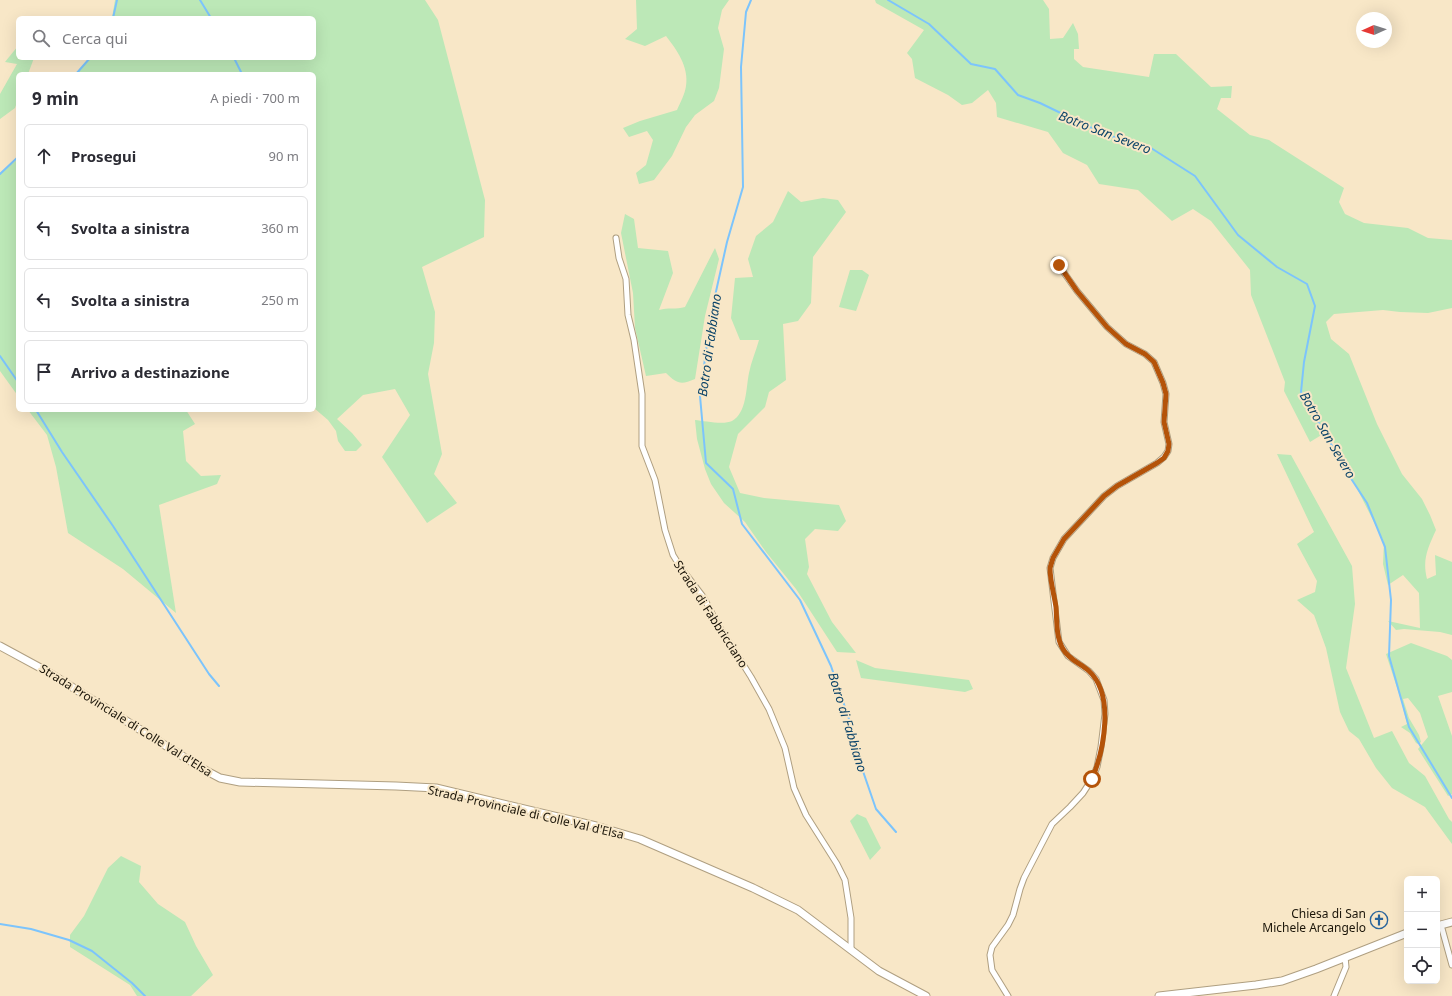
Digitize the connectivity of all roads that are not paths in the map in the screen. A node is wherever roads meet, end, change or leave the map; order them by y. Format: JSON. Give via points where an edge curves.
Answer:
{"nodes":[{"id":1,"x":616,"y":238,"type":"dead end"},
{"id":2,"x":1055,"y":260,"type":"dead end"},
{"id":3,"x":0,"y":646,"type":"edge"},
{"id":4,"x":1452,"y":922,"type":"edge"},
{"id":5,"x":1440,"y":926,"type":"edge"},
{"id":6,"x":1440,"y":929,"type":"edge"},
{"id":7,"x":1404,"y":934,"type":"edge"},
{"id":8,"x":851,"y":950,"type":"junction"},
{"id":9,"x":1345,"y":957,"type":"junction"},
{"id":10,"x":1452,"y":965,"type":"edge"},
{"id":11,"x":926,"y":996,"type":"edge"},
{"id":12,"x":1008,"y":996,"type":"edge"},
{"id":13,"x":1159,"y":996,"type":"edge"},
{"id":14,"x":1334,"y":996,"type":"edge"}],
"edges":[{"from":1,"to":8,"type":"street","name":"Strada di Fabbricciano","via":[[626,279],[628,315],[642,394],[642,446],[655,480],[673,555],[704,598],[769,709],[785,748],[794,788],[806,815],[845,880],[851,918]]},
{"from":2,"to":12,"type":"street","via":[[1107,327],[1126,344],[1154,362],[1166,394],[1164,422],[1169,444],[1164,458],[1104,496],[1064,539],[1050,568],[1059,642],[1068,656],[1089,671],[1096,680],[1104,700],[1105,714],[1097,767],[1092,779],[1083,793],[1052,824],[1024,878],[1013,916],[992,947],[992,970]]},
{"from":3,"to":8,"type":"main road","name":"Strada Provinciale di Colle Val d'Elsa","via":[[43,669],[220,778],[240,782],[436,788],[596,826],[640,839],[759,891],[798,910]]},
{"from":4,"to":5,"type":"main road"},
{"from":6,"to":10,"type":"street"},
{"from":7,"to":9,"type":"main road"},
{"from":8,"to":11,"type":"main road","name":"Strada Provinciale di Colle Val d'Elsa","via":[[884,974]]},
{"from":9,"to":13,"type":"main road","via":[[1282,981]]},
{"from":9,"to":14,"type":"street","via":[[1346,967]]}]}
